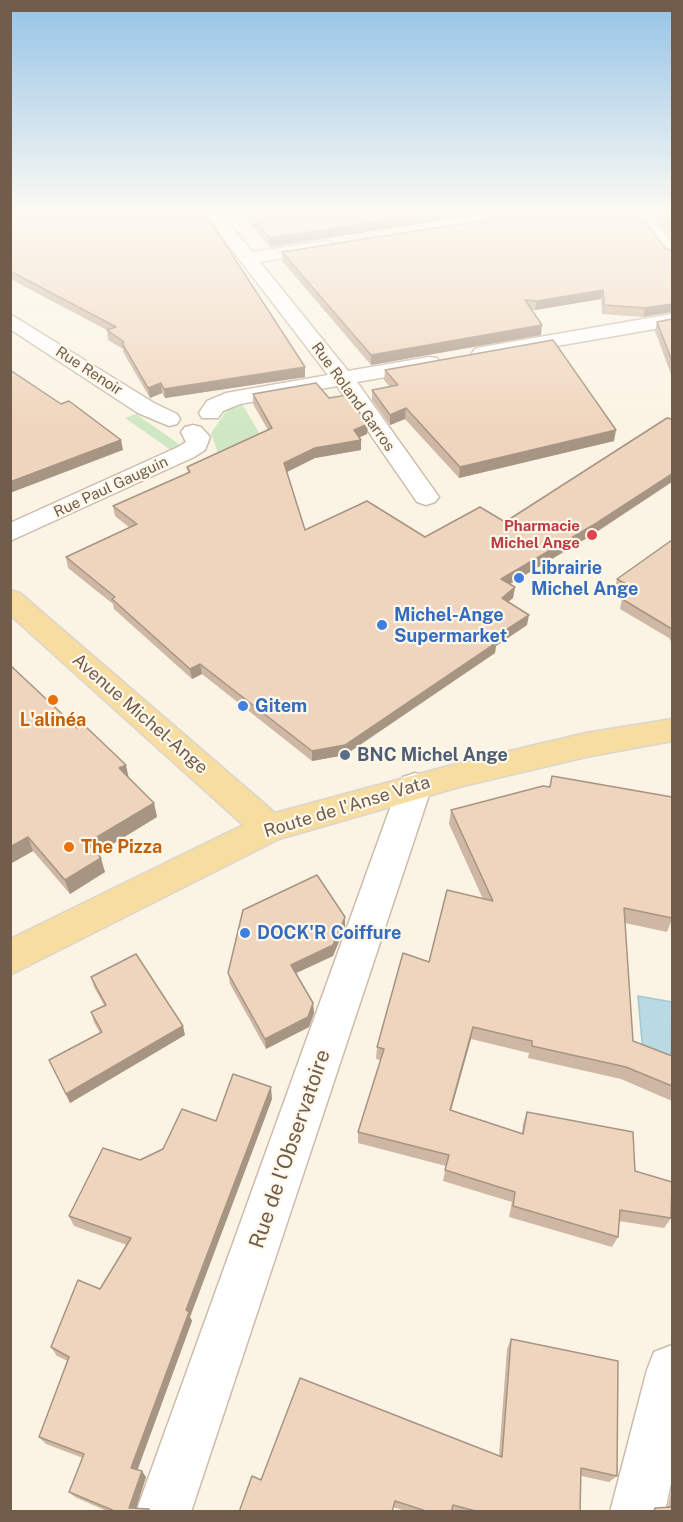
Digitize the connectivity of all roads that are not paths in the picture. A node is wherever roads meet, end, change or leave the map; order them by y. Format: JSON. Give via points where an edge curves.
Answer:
{"nodes":[{"id":1,"x":268,"y":284,"type":"edge"},
{"id":2,"x":10,"y":320,"type":"edge"},
{"id":3,"x":672,"y":320,"type":"edge"},
{"id":4,"x":343,"y":379,"type":"junction"},
{"id":5,"x":210,"y":413,"type":"junction"},
{"id":6,"x":169,"y":419,"type":"junction"},
{"id":7,"x":193,"y":432,"type":"junction"},
{"id":8,"x":426,"y":497,"type":"dead end"},
{"id":9,"x":10,"y":533,"type":"edge"},
{"id":10,"x":10,"y":599,"type":"edge"},
{"id":11,"x":672,"y":730,"type":"edge"},
{"id":12,"x":415,"y":786,"type":"junction"},
{"id":13,"x":269,"y":828,"type":"junction"},
{"id":14,"x":10,"y":958,"type":"edge"},
{"id":15,"x":672,"y":1370,"type":"edge"},
{"id":16,"x":163,"y":1512,"type":"edge"},
{"id":17,"x":637,"y":1512,"type":"edge"}],
"edges":[{"from":1,"to":4,"type":"street","name":"Rue Roland Garros"},
{"from":2,"to":6,"type":"street","name":"Rue Renoir"},
{"from":3,"to":4,"type":"street"},
{"from":4,"to":5,"type":"street","name":"Rue Paul Gauguin","via":[[234,398],[215,406]]},
{"from":4,"to":8,"type":"street","name":"Rue Roland Garros"},
{"from":5,"to":6,"type":"street","via":[[190,409]]},
{"from":5,"to":7,"type":"street","name":"Rue Paul Gauguin","via":[[212,424]]},
{"from":6,"to":7,"type":"street","name":"Rue Paul Gauguin","via":[[175,429]]},
{"from":7,"to":9,"type":"street","name":"Rue Paul Gauguin","via":[[198,437],[197,445],[186,452]]},
{"from":10,"to":13,"type":"main road","name":"Avenue Michel-Ange"},
{"from":11,"to":12,"type":"main road","name":"Route de l'Anse Vata"},
{"from":12,"to":13,"type":"main road","name":"Route de l'Anse Vata"},
{"from":12,"to":16,"type":"street","name":"Rue de l'Observatoire"},
{"from":13,"to":14,"type":"main road","name":"Route de l'Anse Vata"},
{"from":15,"to":17,"type":"street"}]}
